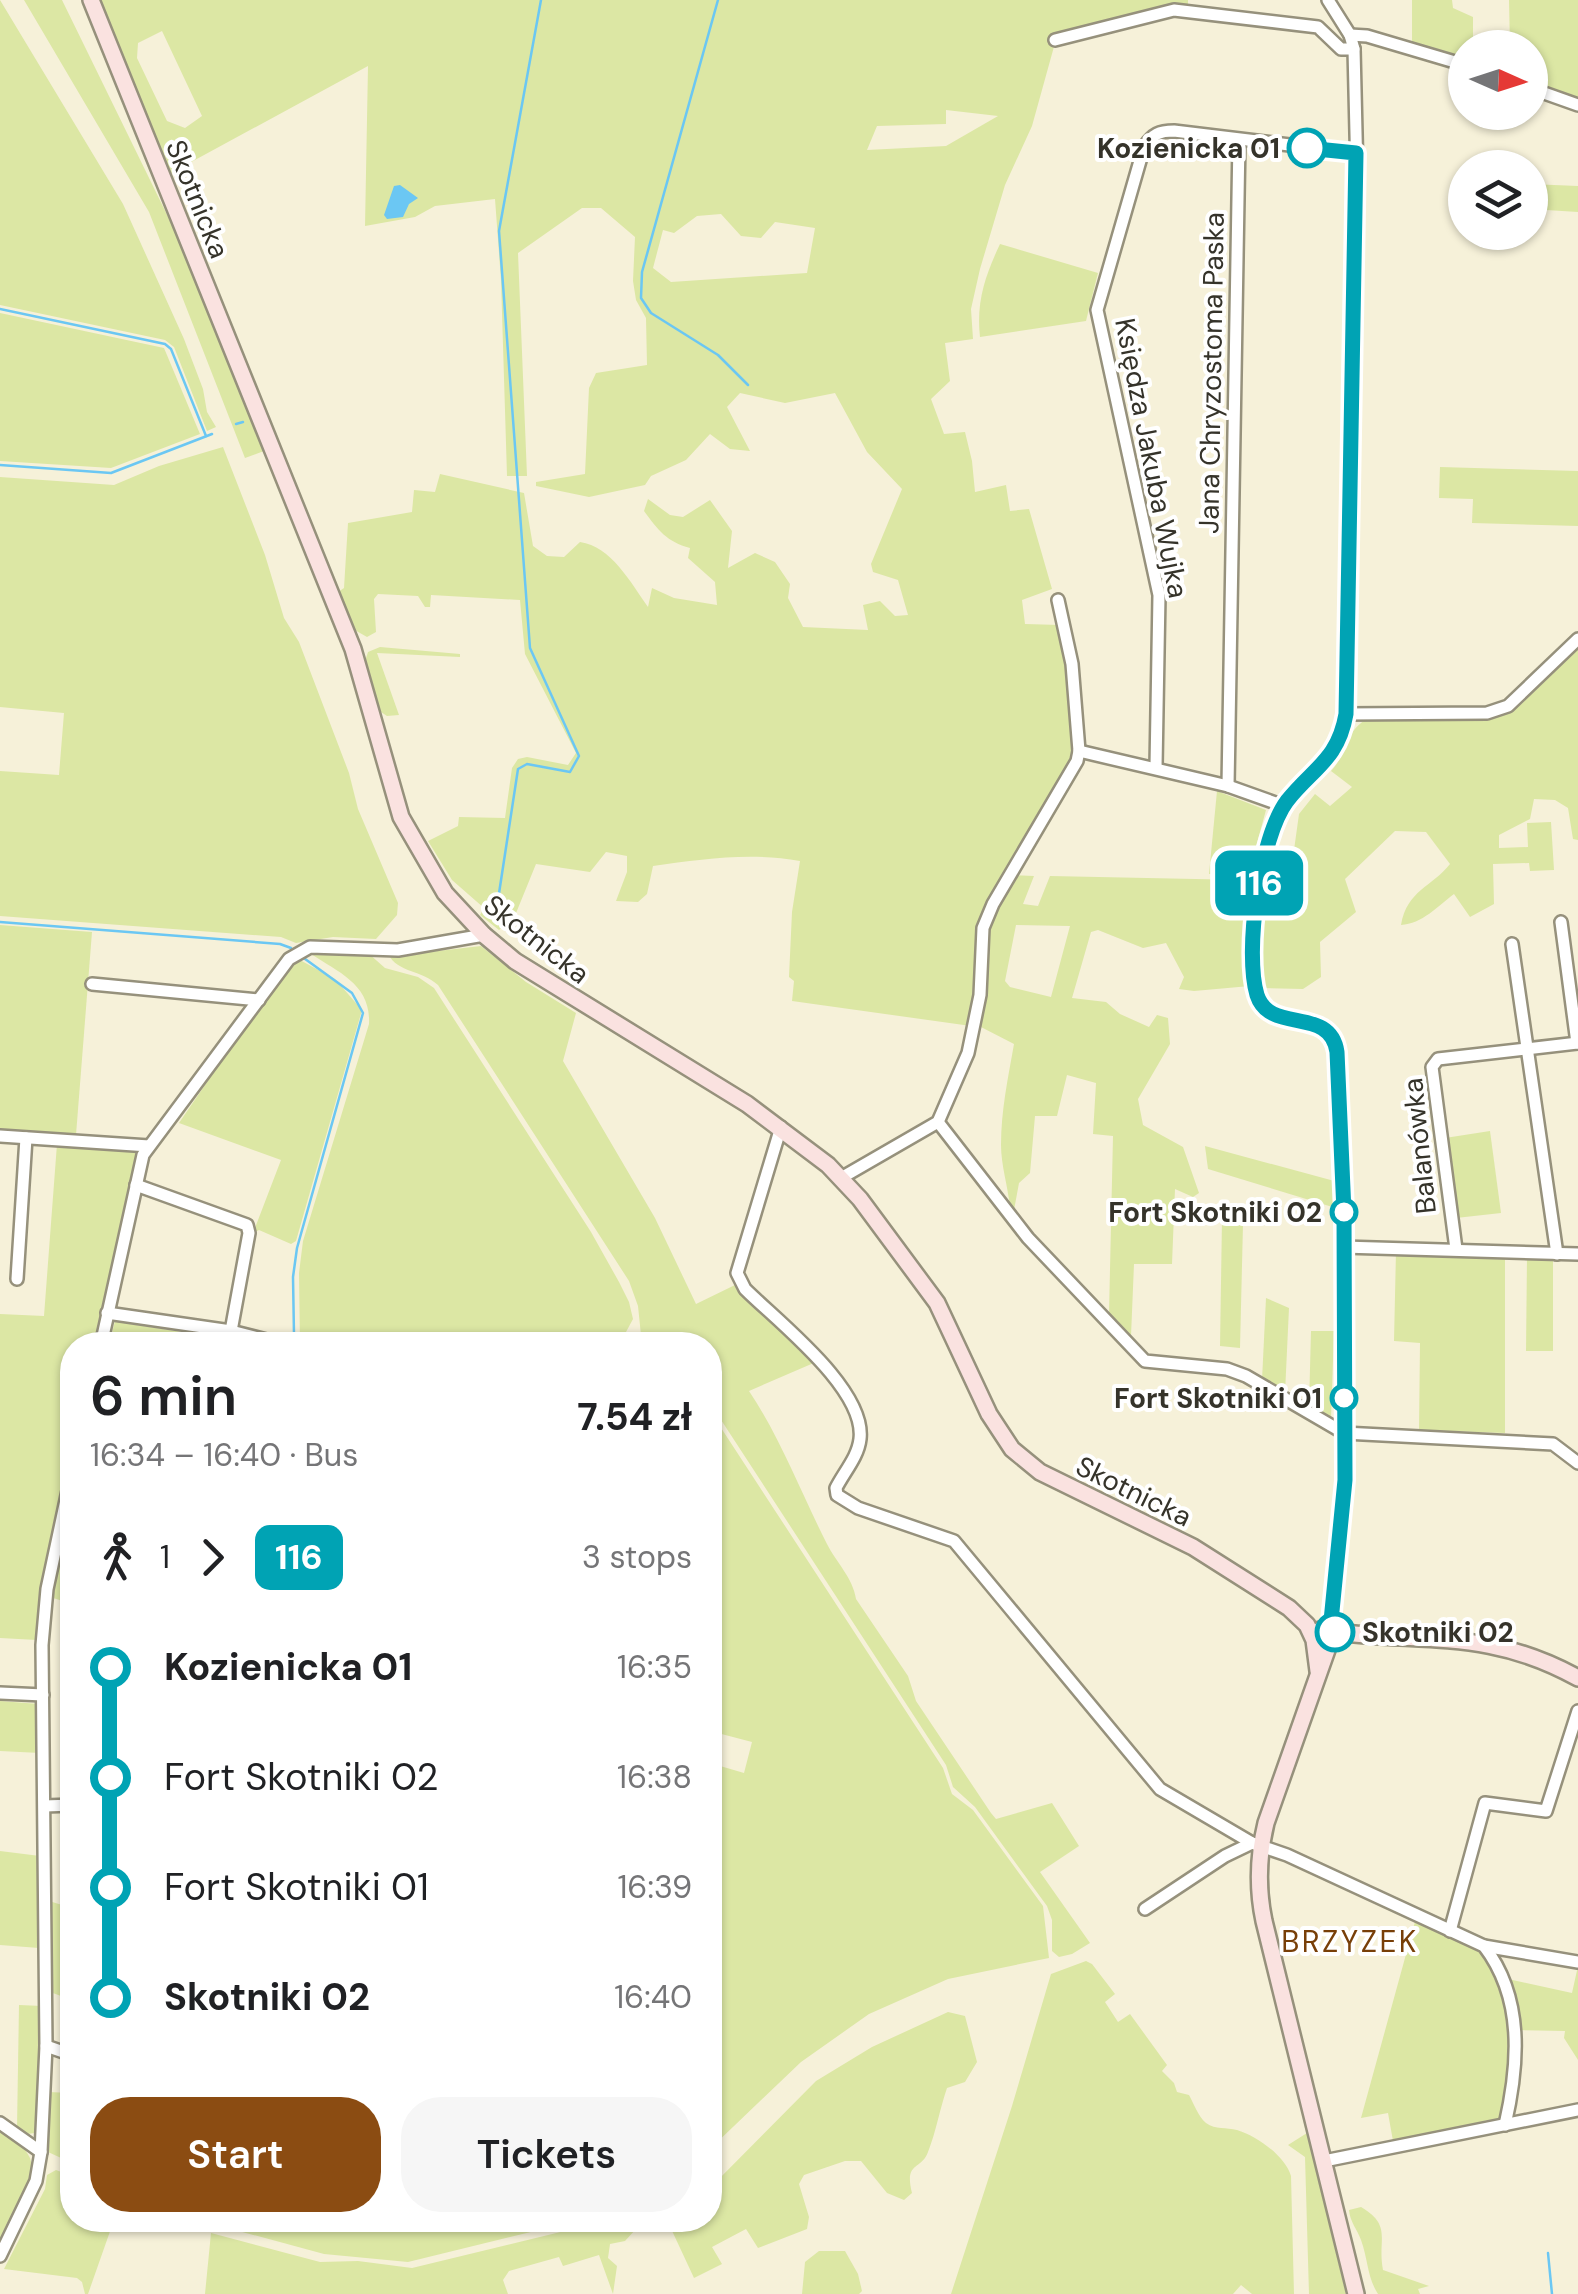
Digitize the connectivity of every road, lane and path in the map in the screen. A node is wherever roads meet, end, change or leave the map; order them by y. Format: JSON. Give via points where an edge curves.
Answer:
{"nodes":[{"id":1,"x":92,"y":0,"type":"edge"},
{"id":2,"x":1328,"y":0,"type":"edge"},
{"id":3,"x":1350,"y":35,"type":"junction"},
{"id":4,"x":1056,"y":40,"type":"dead end"},
{"id":5,"x":1354,"y":50,"type":"junction"},
{"id":6,"x":1448,"y":60,"type":"edge"},
{"id":7,"x":1548,"y":95,"type":"edge"},
{"id":8,"x":1578,"y":106,"type":"edge"},
{"id":9,"x":1239,"y":140,"type":"junction"},
{"id":10,"x":1356,"y":153,"type":"junction"},
{"id":11,"x":1058,"y":600,"type":"dead end"},
{"id":12,"x":1578,"y":639,"type":"edge"},
{"id":13,"x":1346,"y":714,"type":"junction"},
{"id":14,"x":1080,"y":750,"type":"junction"},
{"id":15,"x":1156,"y":767,"type":"junction"},
{"id":16,"x":1228,"y":786,"type":"junction"},
{"id":17,"x":1284,"y":806,"type":"junction"},
{"id":18,"x":1562,"y":922,"type":"dead end"},
{"id":19,"x":484,"y":935,"type":"junction"},
{"id":20,"x":1512,"y":944,"type":"dead end"},
{"id":21,"x":92,"y":984,"type":"dead end"},
{"id":22,"x":259,"y":1000,"type":"junction"},
{"id":23,"x":1578,"y":1043,"type":"edge"},
{"id":24,"x":1530,"y":1049,"type":"junction"},
{"id":25,"x":938,"y":1122,"type":"junction"},
{"id":26,"x":781,"y":1126,"type":"junction"},
{"id":27,"x":0,"y":1136,"type":"edge"},
{"id":28,"x":26,"y":1138,"type":"junction"},
{"id":29,"x":149,"y":1146,"type":"junction"},
{"id":30,"x":841,"y":1178,"type":"junction"},
{"id":31,"x":136,"y":1185,"type":"junction"},
{"id":32,"x":1344,"y":1247,"type":"junction"},
{"id":33,"x":1456,"y":1249,"type":"junction"},
{"id":34,"x":1557,"y":1254,"type":"junction"},
{"id":35,"x":1578,"y":1254,"type":"edge"},
{"id":36,"x":16,"y":1279,"type":"dead end"},
{"id":37,"x":107,"y":1312,"type":"junction"},
{"id":38,"x":231,"y":1330,"type":"junction"},
{"id":39,"x":103,"y":1332,"type":"edge"},
{"id":40,"x":238,"y":1332,"type":"edge"},
{"id":41,"x":1344,"y":1432,"type":"junction"},
{"id":42,"x":1578,"y":1463,"type":"edge"},
{"id":43,"x":60,"y":1528,"type":"edge"},
{"id":44,"x":1321,"y":1635,"type":"junction"},
{"id":45,"x":1578,"y":1678,"type":"edge"},
{"id":46,"x":0,"y":1693,"type":"edge"},
{"id":47,"x":44,"y":1695,"type":"junction"},
{"id":48,"x":1578,"y":1711,"type":"edge"},
{"id":49,"x":60,"y":1805,"type":"edge"},
{"id":50,"x":45,"y":1806,"type":"junction"},
{"id":51,"x":1256,"y":1844,"type":"junction"},
{"id":52,"x":1145,"y":1909,"type":"dead end"},
{"id":53,"x":1450,"y":1931,"type":"junction"},
{"id":54,"x":1484,"y":1946,"type":"junction"},
{"id":55,"x":1578,"y":1962,"type":"edge"},
{"id":56,"x":46,"y":2046,"type":"junction"},
{"id":57,"x":60,"y":2051,"type":"edge"},
{"id":58,"x":1578,"y":2110,"type":"edge"},
{"id":59,"x":0,"y":2123,"type":"edge"},
{"id":60,"x":1505,"y":2125,"type":"junction"},
{"id":61,"x":41,"y":2152,"type":"junction"},
{"id":62,"x":1324,"y":2161,"type":"junction"},
{"id":63,"x":0,"y":2256,"type":"edge"},
{"id":64,"x":1351,"y":2267,"type":"junction"},
{"id":65,"x":1356,"y":2294,"type":"edge"},
{"id":66,"x":1367,"y":2294,"type":"edge"}],
"edges":[{"from":1,"to":19,"type":"main road","name":"Skotnicka","via":[[353,649],[402,817],[445,893]]},
{"from":2,"to":3,"type":"street"},
{"from":3,"to":5,"type":"street"},
{"from":3,"to":6,"type":"street"},
{"from":4,"to":5,"type":"street","via":[[1174,10],[1318,27],[1341,49]]},
{"from":5,"to":10,"type":"street"},
{"from":7,"to":8,"type":"street"},
{"from":9,"to":10,"type":"street","name":"Księdza Jakuba Wujka"},
{"from":9,"to":15,"type":"street","name":"Księdza Jakuba Wujka","via":[[1174,130],[1151,136],[1098,296],[1159,595]]},
{"from":9,"to":16,"type":"street","name":"Jana Chryzostoma Paska"},
{"from":10,"to":13,"type":"street"},
{"from":11,"to":14,"type":"street"},
{"from":12,"to":13,"type":"street","via":[[1508,706],[1487,713]]},
{"from":13,"to":17,"type":"street","via":[[1331,755]]},
{"from":14,"to":15,"type":"street"},
{"from":14,"to":25,"type":"street","via":[[992,904],[983,928],[980,995],[968,1053]]},
{"from":15,"to":16,"type":"street"},
{"from":16,"to":17,"type":"street"},
{"from":17,"to":32,"type":"street","via":[[1254,911],[1258,996],[1272,1015],[1322,1026],[1336,1042]]},
{"from":18,"to":23,"type":"street","name":"Balanówka"},
{"from":19,"to":22,"type":"street","via":[[398,950],[298,951]]},
{"from":19,"to":26,"type":"main road","name":"Skotnicka","via":[[542,980]]},
{"from":20,"to":24,"type":"street"},
{"from":21,"to":22,"type":"street"},
{"from":22,"to":29,"type":"street"},
{"from":23,"to":24,"type":"street","name":"Balanówka"},
{"from":24,"to":33,"type":"street","name":"Balanówka","via":[[1438,1059],[1432,1068]]},
{"from":24,"to":34,"type":"street"},
{"from":25,"to":30,"type":"street"},
{"from":25,"to":41,"type":"street","via":[[1028,1238],[1146,1361],[1246,1376]]},
{"from":26,"to":30,"type":"main road","name":"Skotnicka"},
{"from":26,"to":51,"type":"street","via":[[738,1278],[816,1356],[856,1416],[860,1445],[837,1496],[954,1541],[1149,1779]]},
{"from":27,"to":28,"type":"street"},
{"from":28,"to":29,"type":"street"},
{"from":28,"to":36,"type":"street"},
{"from":29,"to":31,"type":"street"},
{"from":30,"to":44,"type":"main road","name":"Skotnicka","via":[[937,1303],[1012,1448],[1057,1482],[1233,1570]]},
{"from":31,"to":37,"type":"street"},
{"from":31,"to":38,"type":"street","via":[[247,1225]]},
{"from":32,"to":33,"type":"street"},
{"from":32,"to":41,"type":"street"},
{"from":33,"to":34,"type":"street"},
{"from":34,"to":35,"type":"street"},
{"from":37,"to":38,"type":"street"},
{"from":37,"to":39,"type":"street"},
{"from":38,"to":40,"type":"street"},
{"from":41,"to":42,"type":"street","via":[[1553,1444]]},
{"from":41,"to":44,"type":"street","via":[[1345,1480]]},
{"from":43,"to":47,"type":"street","via":[[44,1602]]},
{"from":44,"to":45,"type":"main road","via":[[1455,1638],[1526,1653]]},
{"from":44,"to":51,"type":"main road","via":[[1318,1671]]},
{"from":46,"to":47,"type":"street"},
{"from":47,"to":50,"type":"street"},
{"from":48,"to":53,"type":"street","via":[[1546,1811],[1485,1803]]},
{"from":49,"to":50,"type":"street"},
{"from":50,"to":56,"type":"street"},
{"from":51,"to":52,"type":"street","via":[[1225,1856]]},
{"from":51,"to":53,"type":"street"},
{"from":51,"to":62,"type":"main road","via":[[1264,1922]]},
{"from":53,"to":54,"type":"street"},
{"from":54,"to":55,"type":"street"},
{"from":54,"to":60,"type":"street","via":[[1510,1998],[1516,2075]]},
{"from":56,"to":57,"type":"street"},
{"from":56,"to":61,"type":"street"},
{"from":58,"to":60,"type":"street"},
{"from":59,"to":61,"type":"street"},
{"from":60,"to":62,"type":"street"},
{"from":61,"to":63,"type":"street","via":[[36,2181]]},
{"from":62,"to":64,"type":"main road"},
{"from":64,"to":65,"type":"main road"},
{"from":64,"to":66,"type":"main road"}]}
